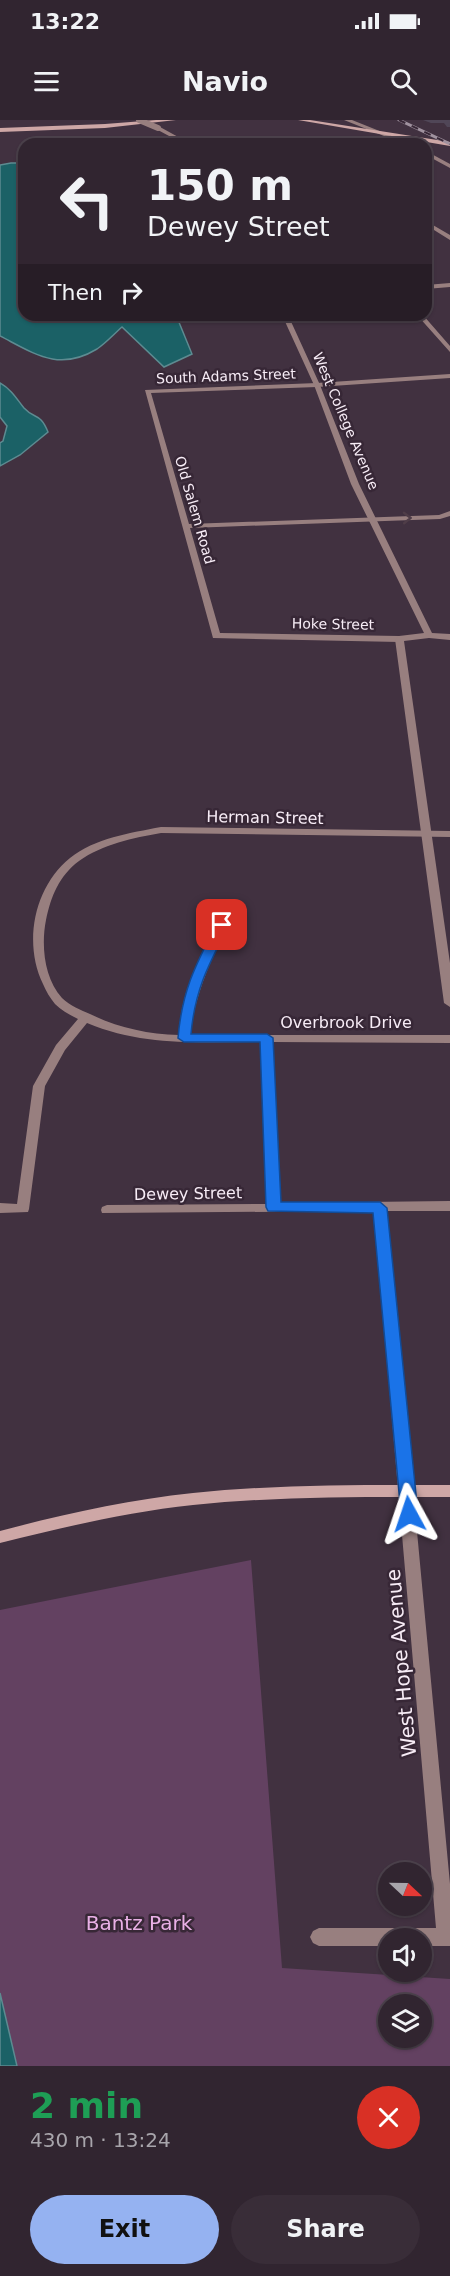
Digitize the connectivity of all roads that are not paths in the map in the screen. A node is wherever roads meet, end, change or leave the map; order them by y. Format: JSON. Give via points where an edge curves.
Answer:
{"nodes":[{"id":1,"x":140,"y":120,"type":"edge"},
{"id":2,"x":173,"y":120,"type":"edge"},
{"id":3,"x":301,"y":120,"type":"edge"},
{"id":4,"x":347,"y":120,"type":"edge"},
{"id":5,"x":0,"y":130,"type":"edge"},
{"id":6,"x":385,"y":134,"type":"junction"},
{"id":7,"x":177,"y":138,"type":"edge"},
{"id":8,"x":395,"y":138,"type":"edge"},
{"id":9,"x":411,"y":138,"type":"edge"},
{"id":10,"x":432,"y":141,"type":"edge"},
{"id":11,"x":450,"y":144,"type":"edge"},
{"id":12,"x":432,"y":156,"type":"edge"},
{"id":13,"x":450,"y":166,"type":"edge"},
{"id":14,"x":432,"y":227,"type":"edge"},
{"id":15,"x":450,"y":238,"type":"edge"},
{"id":16,"x":450,"y":285,"type":"edge"},
{"id":17,"x":432,"y":286,"type":"edge"},
{"id":18,"x":288,"y":321,"type":"edge"},
{"id":19,"x":425,"y":321,"type":"edge"},
{"id":20,"x":450,"y":350,"type":"edge"},
{"id":21,"x":450,"y":376,"type":"edge"},
{"id":22,"x":317,"y":385,"type":"junction"},
{"id":23,"x":147,"y":391,"type":"joint"},
{"id":24,"x":450,"y":513,"type":"edge"},
{"id":25,"x":374,"y":518,"type":"junction"},
{"id":26,"x":187,"y":526,"type":"junction"},
{"id":27,"x":429,"y":635,"type":"junction"},
{"id":28,"x":216,"y":636,"type":"joint"},
{"id":29,"x":450,"y":637,"type":"edge"},
{"id":30,"x":399,"y":639,"type":"junction"},
{"id":31,"x":426,"y":834,"type":"junction"},
{"id":32,"x":450,"y":834,"type":"edge"},
{"id":33,"x":82,"y":853,"type":"joint"},
{"id":34,"x":222,"y":925,"type":"dead end"},
{"id":35,"x":450,"y":1004,"type":"edge"},
{"id":36,"x":86,"y":1017,"type":"junction"},
{"id":37,"x":184,"y":1038,"type":"junction"},
{"id":38,"x":267,"y":1038,"type":"junction"},
{"id":39,"x":450,"y":1039,"type":"edge"},
{"id":40,"x":450,"y":1206,"type":"edge"},
{"id":41,"x":274,"y":1207,"type":"junction"},
{"id":42,"x":0,"y":1208,"type":"edge"},
{"id":43,"x":380,"y":1208,"type":"junction"},
{"id":44,"x":107,"y":1210,"type":"dead end"},
{"id":45,"x":407,"y":1491,"type":"junction"},
{"id":46,"x":450,"y":1491,"type":"edge"},
{"id":47,"x":0,"y":1537,"type":"edge"},
{"id":48,"x":448,"y":1936,"type":"edge"},
{"id":49,"x":319,"y":1937,"type":"dead end"}],
"edges":[{"from":1,"to":7,"type":"street","bridge":true},
{"from":2,"to":5,"type":"main road"},
{"from":3,"to":6,"type":"main road"},
{"from":4,"to":6,"type":"street"},
{"from":6,"to":8,"type":"street"},
{"from":6,"to":9,"type":"main road"},
{"from":10,"to":11,"type":"main road"},
{"from":12,"to":13,"type":"street"},
{"from":14,"to":15,"type":"street"},
{"from":16,"to":17,"type":"street"},
{"from":18,"to":22,"type":"street","name":"West College Avenue"},
{"from":19,"to":20,"type":"street"},
{"from":21,"to":22,"type":"street","name":"South Adams Street"},
{"from":22,"to":23,"type":"street","name":"South Adams Street"},
{"from":22,"to":25,"type":"street","name":"West College Avenue","via":[[355,484]]},
{"from":23,"to":26,"type":"street","name":"Old Salem Road"},
{"from":25,"to":24,"type":"street","one_way":true,"via":[[440,517]]},
{"from":25,"to":26,"type":"street"},
{"from":25,"to":27,"type":"street","name":"West College Avenue"},
{"from":26,"to":28,"type":"street","name":"Old Salem Road"},
{"from":27,"to":29,"type":"street","name":"Hoke Street"},
{"from":27,"to":30,"type":"street","name":"Hoke Street"},
{"from":28,"to":30,"type":"street","name":"Hoke Street"},
{"from":30,"to":31,"type":"street"},
{"from":31,"to":32,"type":"street","name":"Herman Street"},
{"from":31,"to":33,"type":"street","name":"Herman Street","via":[[161,830],[131,835]]},
{"from":31,"to":35,"type":"street"},
{"from":33,"to":36,"type":"street","name":"Overbrook Drive","via":[[50,887],[38,931],[37,954],[40,969],[60,1003]]},
{"from":34,"to":37,"type":"street","via":[[196,978]]},
{"from":36,"to":37,"type":"street","name":"Overbrook Drive","via":[[127,1033]]},
{"from":36,"to":42,"type":"street","via":[[60,1048],[39,1086],[22,1209]]},
{"from":37,"to":38,"type":"street","name":"Overbrook Drive"},
{"from":38,"to":39,"type":"street","name":"Overbrook Drive"},
{"from":38,"to":41,"type":"street"},
{"from":40,"to":43,"type":"street","name":"Dewey Street"},
{"from":41,"to":43,"type":"street","name":"Dewey Street"},
{"from":41,"to":44,"type":"street","name":"Dewey Street"},
{"from":43,"to":45,"type":"street","name":"West Hope Avenue"},
{"from":45,"to":46,"type":"main road"},
{"from":45,"to":47,"type":"main road","via":[[193,1499],[102,1512]]},
{"from":45,"to":48,"type":"street","name":"West Hope Avenue"},
{"from":48,"to":49,"type":"street"}]}
